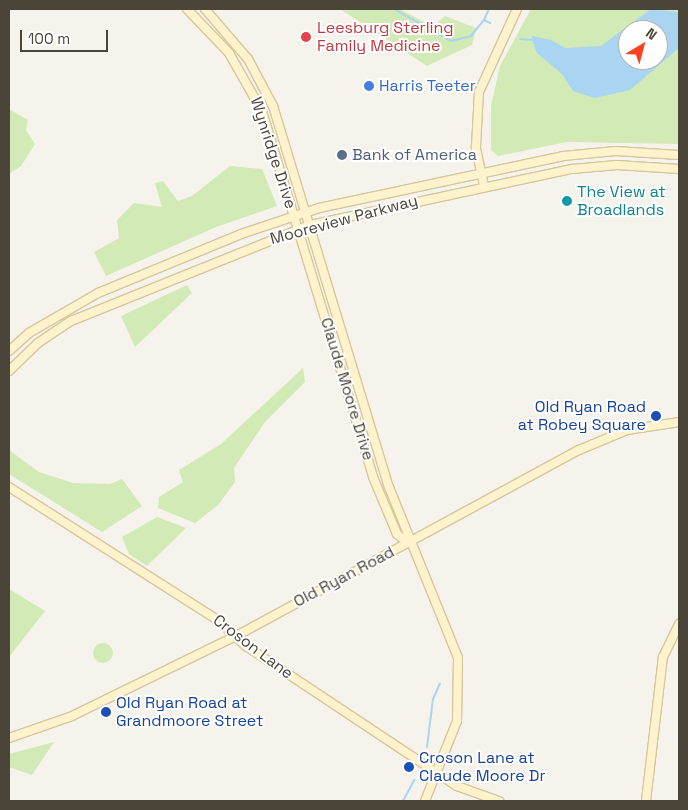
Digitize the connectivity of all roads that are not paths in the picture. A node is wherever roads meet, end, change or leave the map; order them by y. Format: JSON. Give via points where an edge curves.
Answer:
{"nodes":[{"id":1,"x":187,"y":9,"type":"edge"},
{"id":2,"x":206,"y":9,"type":"edge"},
{"id":3,"x":517,"y":9,"type":"edge"},
{"id":4,"x":679,"y":155,"type":"edge"},
{"id":5,"x":679,"y":169,"type":"edge"},
{"id":6,"x":481,"y":172,"type":"junction"},
{"id":7,"x":484,"y":186,"type":"junction"},
{"id":8,"x":306,"y":212,"type":"junction"},
{"id":9,"x":294,"y":216,"type":"junction"},
{"id":10,"x":310,"y":226,"type":"junction"},
{"id":11,"x":298,"y":229,"type":"junction"},
{"id":12,"x":9,"y":351,"type":"edge"},
{"id":13,"x":9,"y":371,"type":"edge"},
{"id":14,"x":679,"y":422,"type":"edge"},
{"id":15,"x":9,"y":487,"type":"edge"},
{"id":16,"x":408,"y":542,"type":"junction"},
{"id":17,"x":679,"y":624,"type":"edge"},
{"id":18,"x":236,"y":636,"type":"junction"},
{"id":19,"x":9,"y":738,"type":"edge"},
{"id":20,"x":438,"y":773,"type":"junction"},
{"id":21,"x":425,"y":801,"type":"edge"},
{"id":22,"x":499,"y":801,"type":"edge"},
{"id":23,"x":646,"y":801,"type":"edge"}],
"edges":[{"from":1,"to":9,"type":"street","name":"Wynridge Drive","via":[[229,53],[255,94]]},
{"from":2,"to":8,"type":"street","name":"Wynridge Drive","via":[[235,41],[266,91]]},
{"from":3,"to":6,"type":"street","via":[[479,92],[475,128]]},
{"from":4,"to":6,"type":"street","name":"Mooreview Parkway","via":[[597,152]]},
{"from":5,"to":7,"type":"street","name":"Mooreview Parkway","via":[[600,166]]},
{"from":6,"to":7,"type":"street"},
{"from":6,"to":8,"type":"street","name":"Mooreview Parkway"},
{"from":7,"to":10,"type":"street","name":"Mooreview Parkway"},
{"from":8,"to":9,"type":"street","name":"Mooreview Parkway"},
{"from":8,"to":10,"type":"street","name":"Wynridge Drive"},
{"from":9,"to":11,"type":"street","name":"Wynridge Drive"},
{"from":9,"to":12,"type":"street","name":"Mooreview Parkway","via":[[98,293],[29,333]]},
{"from":10,"to":11,"type":"street","name":"Mooreview Parkway"},
{"from":10,"to":16,"type":"street","name":"Claude Moore Drive"},
{"from":11,"to":13,"type":"street","name":"Mooreview Parkway","via":[[72,321],[38,343]]},
{"from":11,"to":16,"type":"street","name":"Claude Moore Drive","via":[[374,477],[397,534]]},
{"from":14,"to":16,"type":"street","name":"Old Ryan Road","via":[[628,429],[597,441]]},
{"from":15,"to":18,"type":"street","name":"Croson Lane","via":[[219,621]]},
{"from":16,"to":18,"type":"street","name":"Old Ryan Road"},
{"from":16,"to":20,"type":"street","name":"Claude Moore Drive","via":[[450,628],[459,664],[458,713]]},
{"from":17,"to":23,"type":"street","via":[[663,657]]},
{"from":18,"to":19,"type":"street","name":"Old Ryan Road","via":[[72,716]]},
{"from":18,"to":20,"type":"street","name":"Croson Lane"},
{"from":20,"to":21,"type":"street","name":"Claude Moore Drive"},
{"from":20,"to":22,"type":"street","name":"Croson Lane","via":[[470,793]]}]}
